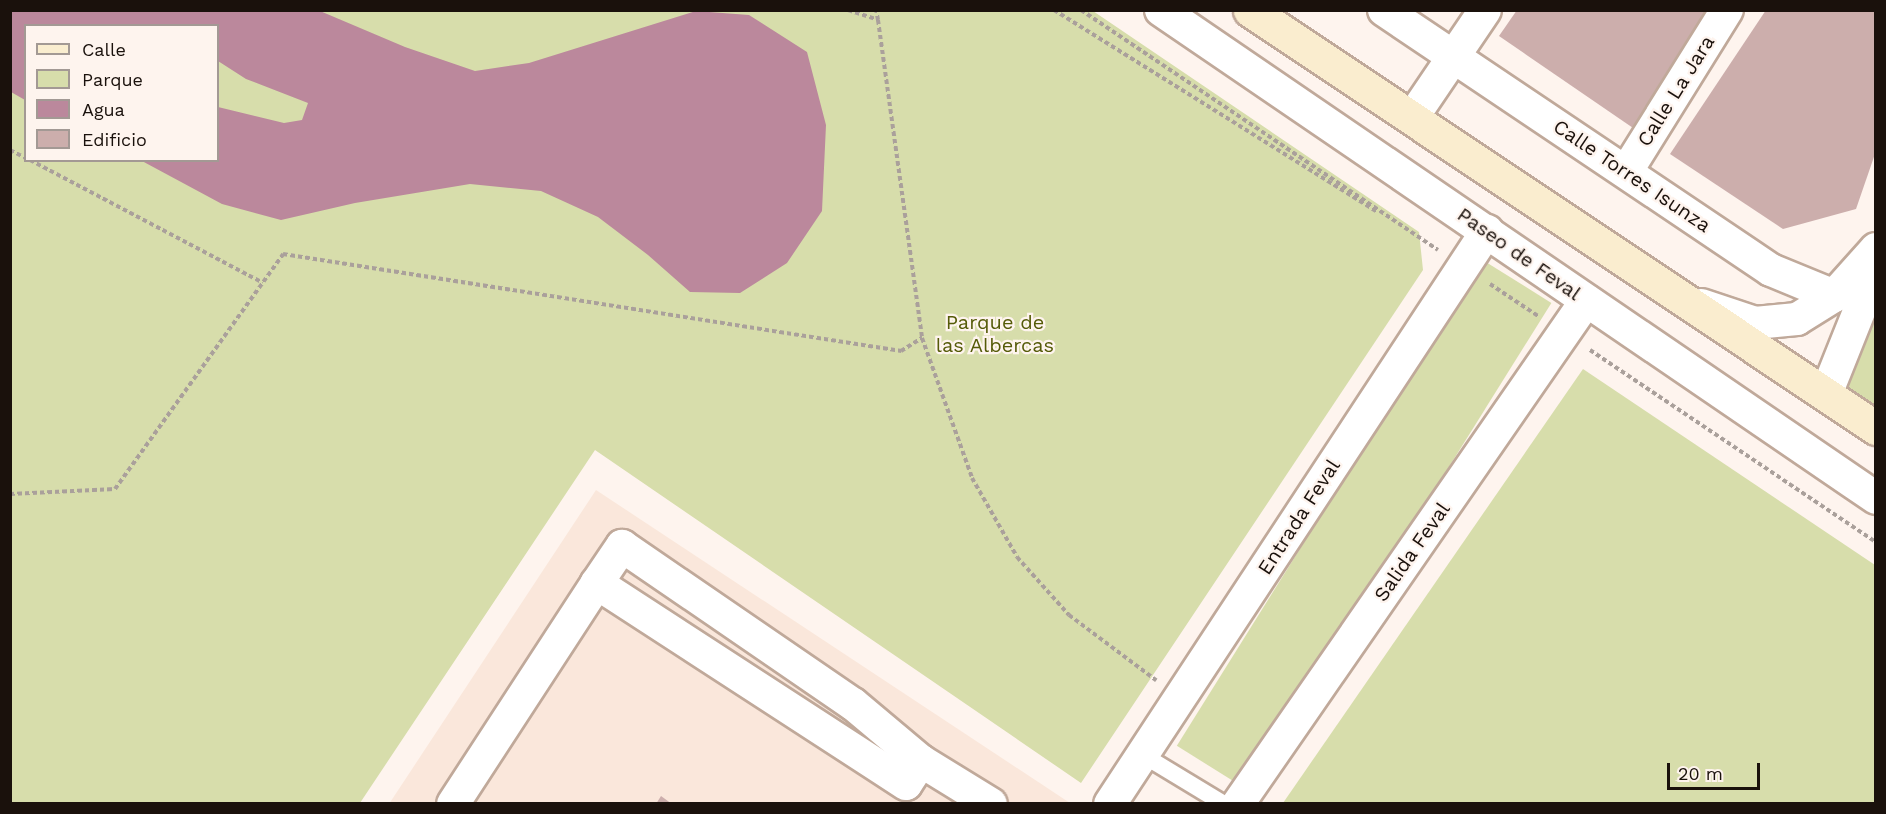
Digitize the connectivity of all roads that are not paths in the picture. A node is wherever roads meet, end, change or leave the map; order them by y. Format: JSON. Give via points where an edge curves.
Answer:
{"nodes":[{"id":1,"x":1161,"y":10,"type":"edge"},
{"id":2,"x":1250,"y":10,"type":"edge"},
{"id":3,"x":1384,"y":10,"type":"edge"},
{"id":4,"x":1485,"y":10,"type":"edge"},
{"id":5,"x":1727,"y":10,"type":"edge"},
{"id":6,"x":1454,"y":57,"type":"junction"},
{"id":7,"x":1412,"y":118,"type":"junction"},
{"id":8,"x":1626,"y":172,"type":"junction"},
{"id":9,"x":1488,"y":231,"type":"junction"},
{"id":10,"x":1875,"y":249,"type":"edge"},
{"id":11,"x":1875,"y":268,"type":"edge"},
{"id":12,"x":1834,"y":296,"type":"junction"},
{"id":13,"x":1684,"y":299,"type":"junction"},
{"id":14,"x":1586,"y":301,"type":"junction"},
{"id":15,"x":1826,"y":394,"type":"junction"},
{"id":16,"x":1875,"y":428,"type":"edge"},
{"id":17,"x":1867,"y":486,"type":"edge"},
{"id":18,"x":597,"y":583,"type":"junction"},
{"id":19,"x":853,"y":704,"type":"junction"},
{"id":20,"x":833,"y":736,"type":"junction"},
{"id":21,"x":1143,"y":755,"type":"junction"},
{"id":22,"x":921,"y":761,"type":"junction"},
{"id":23,"x":453,"y":804,"type":"edge"},
{"id":24,"x":991,"y":804,"type":"edge"},
{"id":25,"x":1110,"y":804,"type":"edge"},
{"id":26,"x":1224,"y":804,"type":"edge"},
{"id":27,"x":1238,"y":804,"type":"edge"}],
"edges":[{"from":1,"to":9,"type":"street","name":"Paseo de Feval"},
{"from":2,"to":7,"type":"main road"},
{"from":3,"to":6,"type":"street","name":"Calle Torres Isunza"},
{"from":4,"to":6,"type":"street"},
{"from":5,"to":8,"type":"street","name":"Calle La Jara"},
{"from":6,"to":7,"type":"street"},
{"from":6,"to":8,"type":"street","name":"Calle Torres Isunza"},
{"from":7,"to":13,"type":"main road"},
{"from":8,"to":12,"type":"street","name":"Calle Torres Isunza","via":[[1771,270]]},
{"from":9,"to":14,"type":"street","name":"Paseo de Feval"},
{"from":9,"to":21,"type":"street","name":"Entrada Feval"},
{"from":10,"to":12,"type":"street"},
{"from":11,"to":15,"type":"street"},
{"from":12,"to":13,"type":"street","via":[[1797,319],[1755,323]]},
{"from":13,"to":15,"type":"main road"},
{"from":14,"to":17,"type":"street","name":"Paseo de Feval"},
{"from":14,"to":27,"type":"street","name":"Salida Feval"},
{"from":15,"to":16,"type":"main road"},
{"from":18,"to":19,"type":"street","via":[[622,546]]},
{"from":18,"to":20,"type":"street"},
{"from":18,"to":23,"type":"street"},
{"from":19,"to":20,"type":"lane"},
{"from":19,"to":22,"type":"street"},
{"from":20,"to":22,"type":"street","via":[[906,784]]},
{"from":21,"to":25,"type":"street","name":"Entrada Feval"},
{"from":21,"to":26,"type":"lane"},
{"from":22,"to":24,"type":"street"}]}
